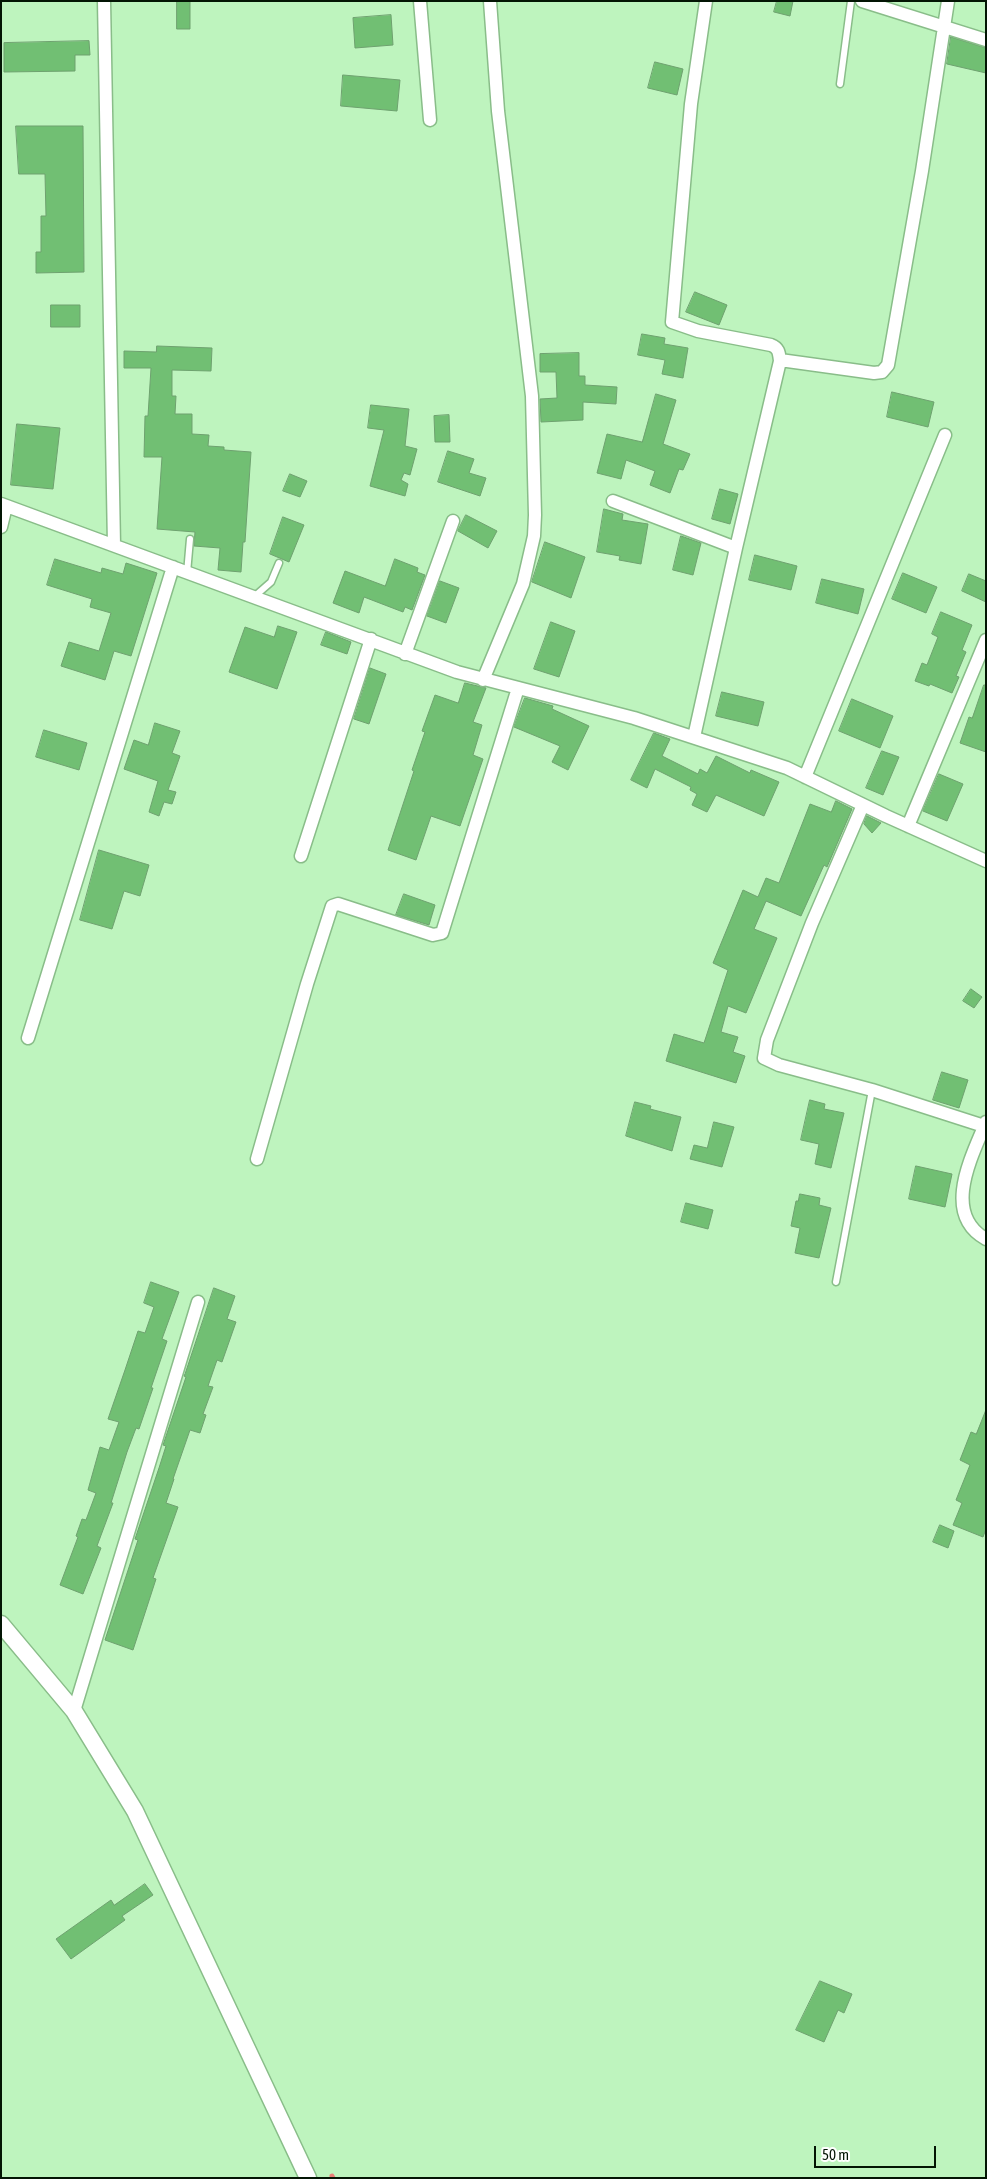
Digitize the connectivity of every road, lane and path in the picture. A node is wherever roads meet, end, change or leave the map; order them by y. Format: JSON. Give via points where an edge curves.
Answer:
{"nodes":[{"id":1,"x":104,"y":1,"type":"edge"},
{"id":2,"x":420,"y":1,"type":"edge"},
{"id":3,"x":490,"y":1,"type":"edge"},
{"id":4,"x":706,"y":1,"type":"edge"},
{"id":5,"x":851,"y":1,"type":"edge"},
{"id":6,"x":862,"y":1,"type":"edge"},
{"id":7,"x":948,"y":1,"type":"edge"},
{"id":8,"x":944,"y":27,"type":"junction"},
{"id":9,"x":986,"y":40,"type":"edge"},
{"id":10,"x":840,"y":84,"type":"dead end"},
{"id":11,"x":430,"y":120,"type":"dead end"},
{"id":12,"x":780,"y":360,"type":"junction"},
{"id":13,"x":945,"y":435,"type":"dead end"},
{"id":14,"x":613,"y":501,"type":"dead end"},
{"id":15,"x":4,"y":505,"type":"edge"},
{"id":16,"x":453,"y":521,"type":"dead end"},
{"id":17,"x":1,"y":527,"type":"edge"},
{"id":18,"x":190,"y":539,"type":"dead end"},
{"id":19,"x":114,"y":545,"type":"junction"},
{"id":20,"x":736,"y":548,"type":"junction"},
{"id":21,"x":279,"y":563,"type":"dead end"},
{"id":22,"x":173,"y":567,"type":"junction"},
{"id":23,"x":188,"y":572,"type":"junction"},
{"id":24,"x":254,"y":596,"type":"junction"},
{"id":25,"x":371,"y":639,"type":"junction"},
{"id":26,"x":986,"y":640,"type":"edge"},
{"id":27,"x":405,"y":654,"type":"junction"},
{"id":28,"x":484,"y":680,"type":"junction"},
{"id":29,"x":518,"y":688,"type":"junction"},
{"id":30,"x":694,"y":737,"type":"junction"},
{"id":31,"x":805,"y":777,"type":"junction"},
{"id":32,"x":863,"y":805,"type":"junction"},
{"id":33,"x":908,"y":826,"type":"junction"},
{"id":34,"x":301,"y":856,"type":"dead end"},
{"id":35,"x":986,"y":861,"type":"edge"},
{"id":36,"x":28,"y":1038,"type":"dead end"},
{"id":37,"x":872,"y":1090,"type":"junction"},
{"id":38,"x":985,"y":1124,"type":"edge"},
{"id":39,"x":257,"y":1159,"type":"dead end"},
{"id":40,"x":986,"y":1239,"type":"edge"},
{"id":41,"x":836,"y":1282,"type":"dead end"},
{"id":42,"x":198,"y":1302,"type":"dead end"},
{"id":43,"x":1,"y":1624,"type":"edge"},
{"id":44,"x":74,"y":1711,"type":"junction"},
{"id":45,"x":308,"y":2178,"type":"edge"}],
"edges":[{"from":1,"to":19,"type":"street"},
{"from":2,"to":11,"type":"street"},
{"from":3,"to":28,"type":"street","via":[[498,111],[532,396],[535,515],[523,584]]},
{"from":4,"to":12,"type":"street","via":[[691,104],[672,322],[698,331],[771,345],[778,348]]},
{"from":5,"to":10,"type":"lane"},
{"from":6,"to":8,"type":"street"},
{"from":7,"to":8,"type":"street"},
{"from":8,"to":9,"type":"street"},
{"from":8,"to":12,"type":"street","via":[[888,365],[882,372],[874,373]]},
{"from":12,"to":20,"type":"street"},
{"from":13,"to":31,"type":"street"},
{"from":14,"to":20,"type":"street"},
{"from":15,"to":17,"type":"street"},
{"from":15,"to":19,"type":"street"},
{"from":16,"to":27,"type":"street"},
{"from":18,"to":23,"type":"lane"},
{"from":19,"to":22,"type":"street"},
{"from":20,"to":30,"type":"street"},
{"from":21,"to":24,"type":"lane","via":[[271,582]]},
{"from":22,"to":23,"type":"street"},
{"from":22,"to":36,"type":"street"},
{"from":23,"to":24,"type":"street"},
{"from":24,"to":25,"type":"street"},
{"from":25,"to":27,"type":"street"},
{"from":25,"to":34,"type":"street"},
{"from":26,"to":33,"type":"street"},
{"from":27,"to":28,"type":"street"},
{"from":28,"to":29,"type":"street"},
{"from":29,"to":30,"type":"street"},
{"from":29,"to":39,"type":"street","via":[[442,933],[433,935],[338,904],[332,906]]},
{"from":30,"to":31,"type":"street"},
{"from":31,"to":32,"type":"street"},
{"from":32,"to":33,"type":"street"},
{"from":32,"to":37,"type":"street","via":[[812,923],[763,1055],[779,1065]]},
{"from":33,"to":35,"type":"street"},
{"from":37,"to":38,"type":"street"},
{"from":37,"to":41,"type":"lane"},
{"from":38,"to":40,"type":"street","via":[[965,1176],[962,1199],[968,1220]]},
{"from":42,"to":44,"type":"street"},
{"from":43,"to":44,"type":"street"},
{"from":44,"to":45,"type":"street","via":[[135,1811]]}]}
